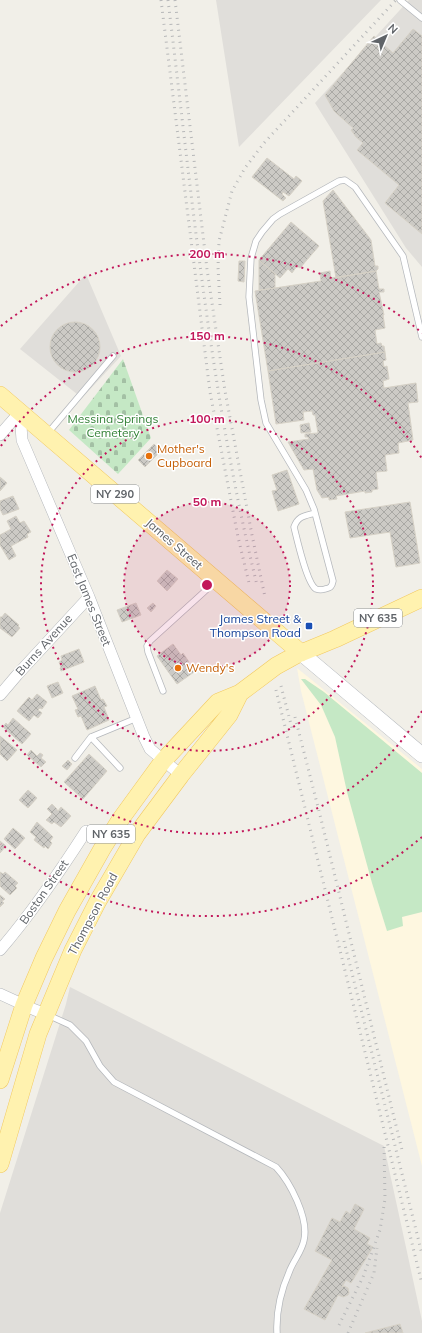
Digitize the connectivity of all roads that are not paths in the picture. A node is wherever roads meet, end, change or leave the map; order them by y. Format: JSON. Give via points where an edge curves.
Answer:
{"nodes":[{"id":1,"x":400,"y":0,"type":"edge"},
{"id":2,"x":422,"y":18,"type":"edge"},
{"id":3,"x":422,"y":337,"type":"edge"},
{"id":4,"x":113,"y":356,"type":"dead end"},
{"id":5,"x":0,"y":395,"type":"edge"},
{"id":6,"x":20,"y":412,"type":"junction"},
{"id":7,"x":0,"y":435,"type":"edge"},
{"id":8,"x":47,"y":435,"type":"junction"},
{"id":9,"x":315,"y":513,"type":"junction"},
{"id":10,"x":216,"y":581,"type":"junction"},
{"id":11,"x":89,"y":596,"type":"junction"},
{"id":12,"x":422,"y":598,"type":"edge"},
{"id":13,"x":301,"y":653,"type":"junction"},
{"id":14,"x":163,"y":691,"type":"dead end"},
{"id":15,"x":240,"y":693,"type":"junction"},
{"id":16,"x":0,"y":695,"type":"edge"},
{"id":17,"x":137,"y":717,"type":"junction"},
{"id":18,"x":91,"y":738,"type":"junction"},
{"id":19,"x":422,"y":755,"type":"edge"},
{"id":20,"x":75,"y":758,"type":"dead end"},
{"id":21,"x":163,"y":761,"type":"junction"},
{"id":22,"x":120,"y":768,"type":"dead end"},
{"id":23,"x":181,"y":775,"type":"junction"},
{"id":24,"x":86,"y":831,"type":"dead end"},
{"id":25,"x":0,"y":950,"type":"edge"},
{"id":26,"x":0,"y":994,"type":"edge"},
{"id":27,"x":24,"y":1006,"type":"junction"},
{"id":28,"x":46,"y":1014,"type":"junction"},
{"id":29,"x":0,"y":1080,"type":"edge"},
{"id":30,"x":0,"y":1164,"type":"edge"},
{"id":31,"x":277,"y":1333,"type":"edge"}],
"edges":[{"from":1,"to":2,"type":"lane"},
{"from":3,"to":9,"type":"lane","via":[[403,256],[350,182],[339,181],[280,214],[256,241],[251,258],[249,297],[261,400],[266,422],[306,490]]},
{"from":4,"to":8,"type":"lane"},
{"from":5,"to":6,"type":"main road","name":"James Street","number":"NY 290"},
{"from":6,"to":7,"type":"street"},
{"from":6,"to":8,"type":"main road","name":"James Street","number":"NY 290"},
{"from":6,"to":11,"type":"street","name":"East James Street","via":[[22,440]]},
{"from":8,"to":10,"type":"main road","name":"James Street","number":"NY 290"},
{"from":9,"to":9,"type":"lane","via":[[333,581],[332,586],[321,590],[310,582],[294,527],[296,520]]},
{"from":10,"to":13,"type":"main road","name":"James Street","number":"NY 290"},
{"from":10,"to":14,"type":"lane","via":[[147,646]]},
{"from":11,"to":16,"type":"street","name":"Burns Avenue"},
{"from":11,"to":17,"type":"street","name":"East James Street"},
{"from":12,"to":13,"type":"main road","name":"Thompson Road","number":"NY 635"},
{"from":13,"to":15,"type":"main road","name":"Thompson Road","number":"NY 635","via":[[276,666]]},
{"from":13,"to":19,"type":"main road","name":"James Street","number":"NY 290"},
{"from":15,"to":21,"type":"main road","name":"Thompson Road","number":"NY 635","via":[[218,702]]},
{"from":15,"to":23,"type":"main road","name":"Thompson Road","number":"NY 635","via":[[229,715]]},
{"from":17,"to":18,"type":"lane"},
{"from":17,"to":21,"type":"street","name":"East James Street","via":[[150,749]]},
{"from":18,"to":20,"type":"lane"},
{"from":18,"to":22,"type":"lane"},
{"from":21,"to":23,"type":"street","name":"East James Street"},
{"from":21,"to":27,"type":"main road","name":"Thompson Road","number":"NY 635","via":[[120,820],[86,876]]},
{"from":23,"to":28,"type":"main road","name":"Thompson Road","number":"NY 635","via":[[137,834],[98,901],[73,950]]},
{"from":24,"to":25,"type":"street","name":"Boston Street","via":[[50,887]]},
{"from":26,"to":27,"type":"street"},
{"from":27,"to":28,"type":"street"},
{"from":27,"to":29,"type":"main road","name":"Thompson Road","number":"NY 635"},
{"from":28,"to":30,"type":"main road","name":"Thompson Road","number":"NY 635","via":[[34,1046]]},
{"from":28,"to":31,"type":"lane","via":[[70,1025],[86,1040],[100,1066],[114,1082],[276,1167],[282,1174],[295,1196],[303,1217],[304,1238],[283,1287]]}]}
